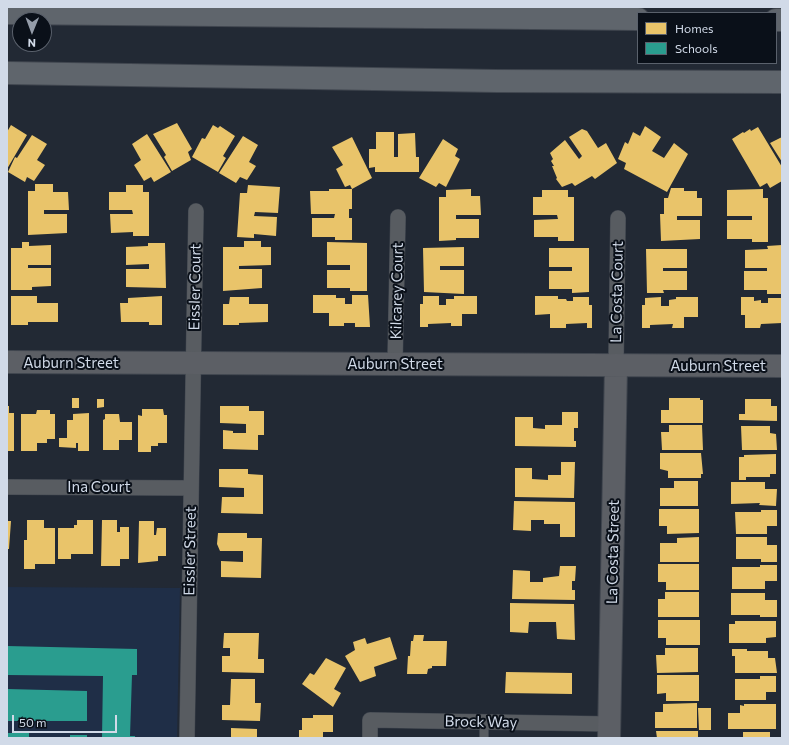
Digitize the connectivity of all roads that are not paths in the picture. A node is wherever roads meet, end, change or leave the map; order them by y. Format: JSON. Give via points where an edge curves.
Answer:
{"nodes":[{"id":1,"x":7,"y":13,"type":"edge"},
{"id":2,"x":637,"y":19,"type":"edge"},
{"id":3,"x":7,"y":73,"type":"edge"},
{"id":4,"x":782,"y":82,"type":"edge"},
{"id":5,"x":196,"y":212,"type":"dead end"},
{"id":6,"x":398,"y":217,"type":"dead end"},
{"id":7,"x":618,"y":218,"type":"dead end"},
{"id":8,"x":7,"y":362,"type":"edge"},
{"id":9,"x":193,"y":363,"type":"junction"},
{"id":10,"x":395,"y":364,"type":"junction"},
{"id":11,"x":616,"y":365,"type":"junction"},
{"id":12,"x":782,"y":366,"type":"edge"},
{"id":13,"x":7,"y":487,"type":"edge"},
{"id":14,"x":191,"y":488,"type":"junction"},
{"id":15,"x":484,"y":722,"type":"junction"},
{"id":16,"x":610,"y":731,"type":"edge"},
{"id":17,"x":187,"y":738,"type":"edge"},
{"id":18,"x":370,"y":738,"type":"edge"},
{"id":19,"x":484,"y":738,"type":"edge"}],
"edges":[{"from":1,"to":2,"type":"highway"},
{"from":3,"to":4,"type":"highway","via":[[496,81]]},
{"from":5,"to":9,"type":"street","name":"Eissler Court"},
{"from":6,"to":10,"type":"street","name":"Kilcarey Court"},
{"from":7,"to":11,"type":"street","name":"La Costa Court"},
{"from":8,"to":9,"type":"main road","name":"Auburn Street"},
{"from":9,"to":10,"type":"main road","name":"Auburn Street"},
{"from":9,"to":14,"type":"street","name":"Eissler Street"},
{"from":10,"to":11,"type":"main road","name":"Auburn Street"},
{"from":11,"to":12,"type":"main road","name":"Auburn Street"},
{"from":11,"to":16,"type":"main road","name":"La Costa Street"},
{"from":13,"to":14,"type":"street","name":"Ina Court"},
{"from":14,"to":17,"type":"street","name":"Eissler Street"},
{"from":15,"to":16,"type":"street","name":"Brock Way"},
{"from":15,"to":18,"type":"street","name":"Brock Way","via":[[370,720]]},
{"from":15,"to":19,"type":"lane"}]}
